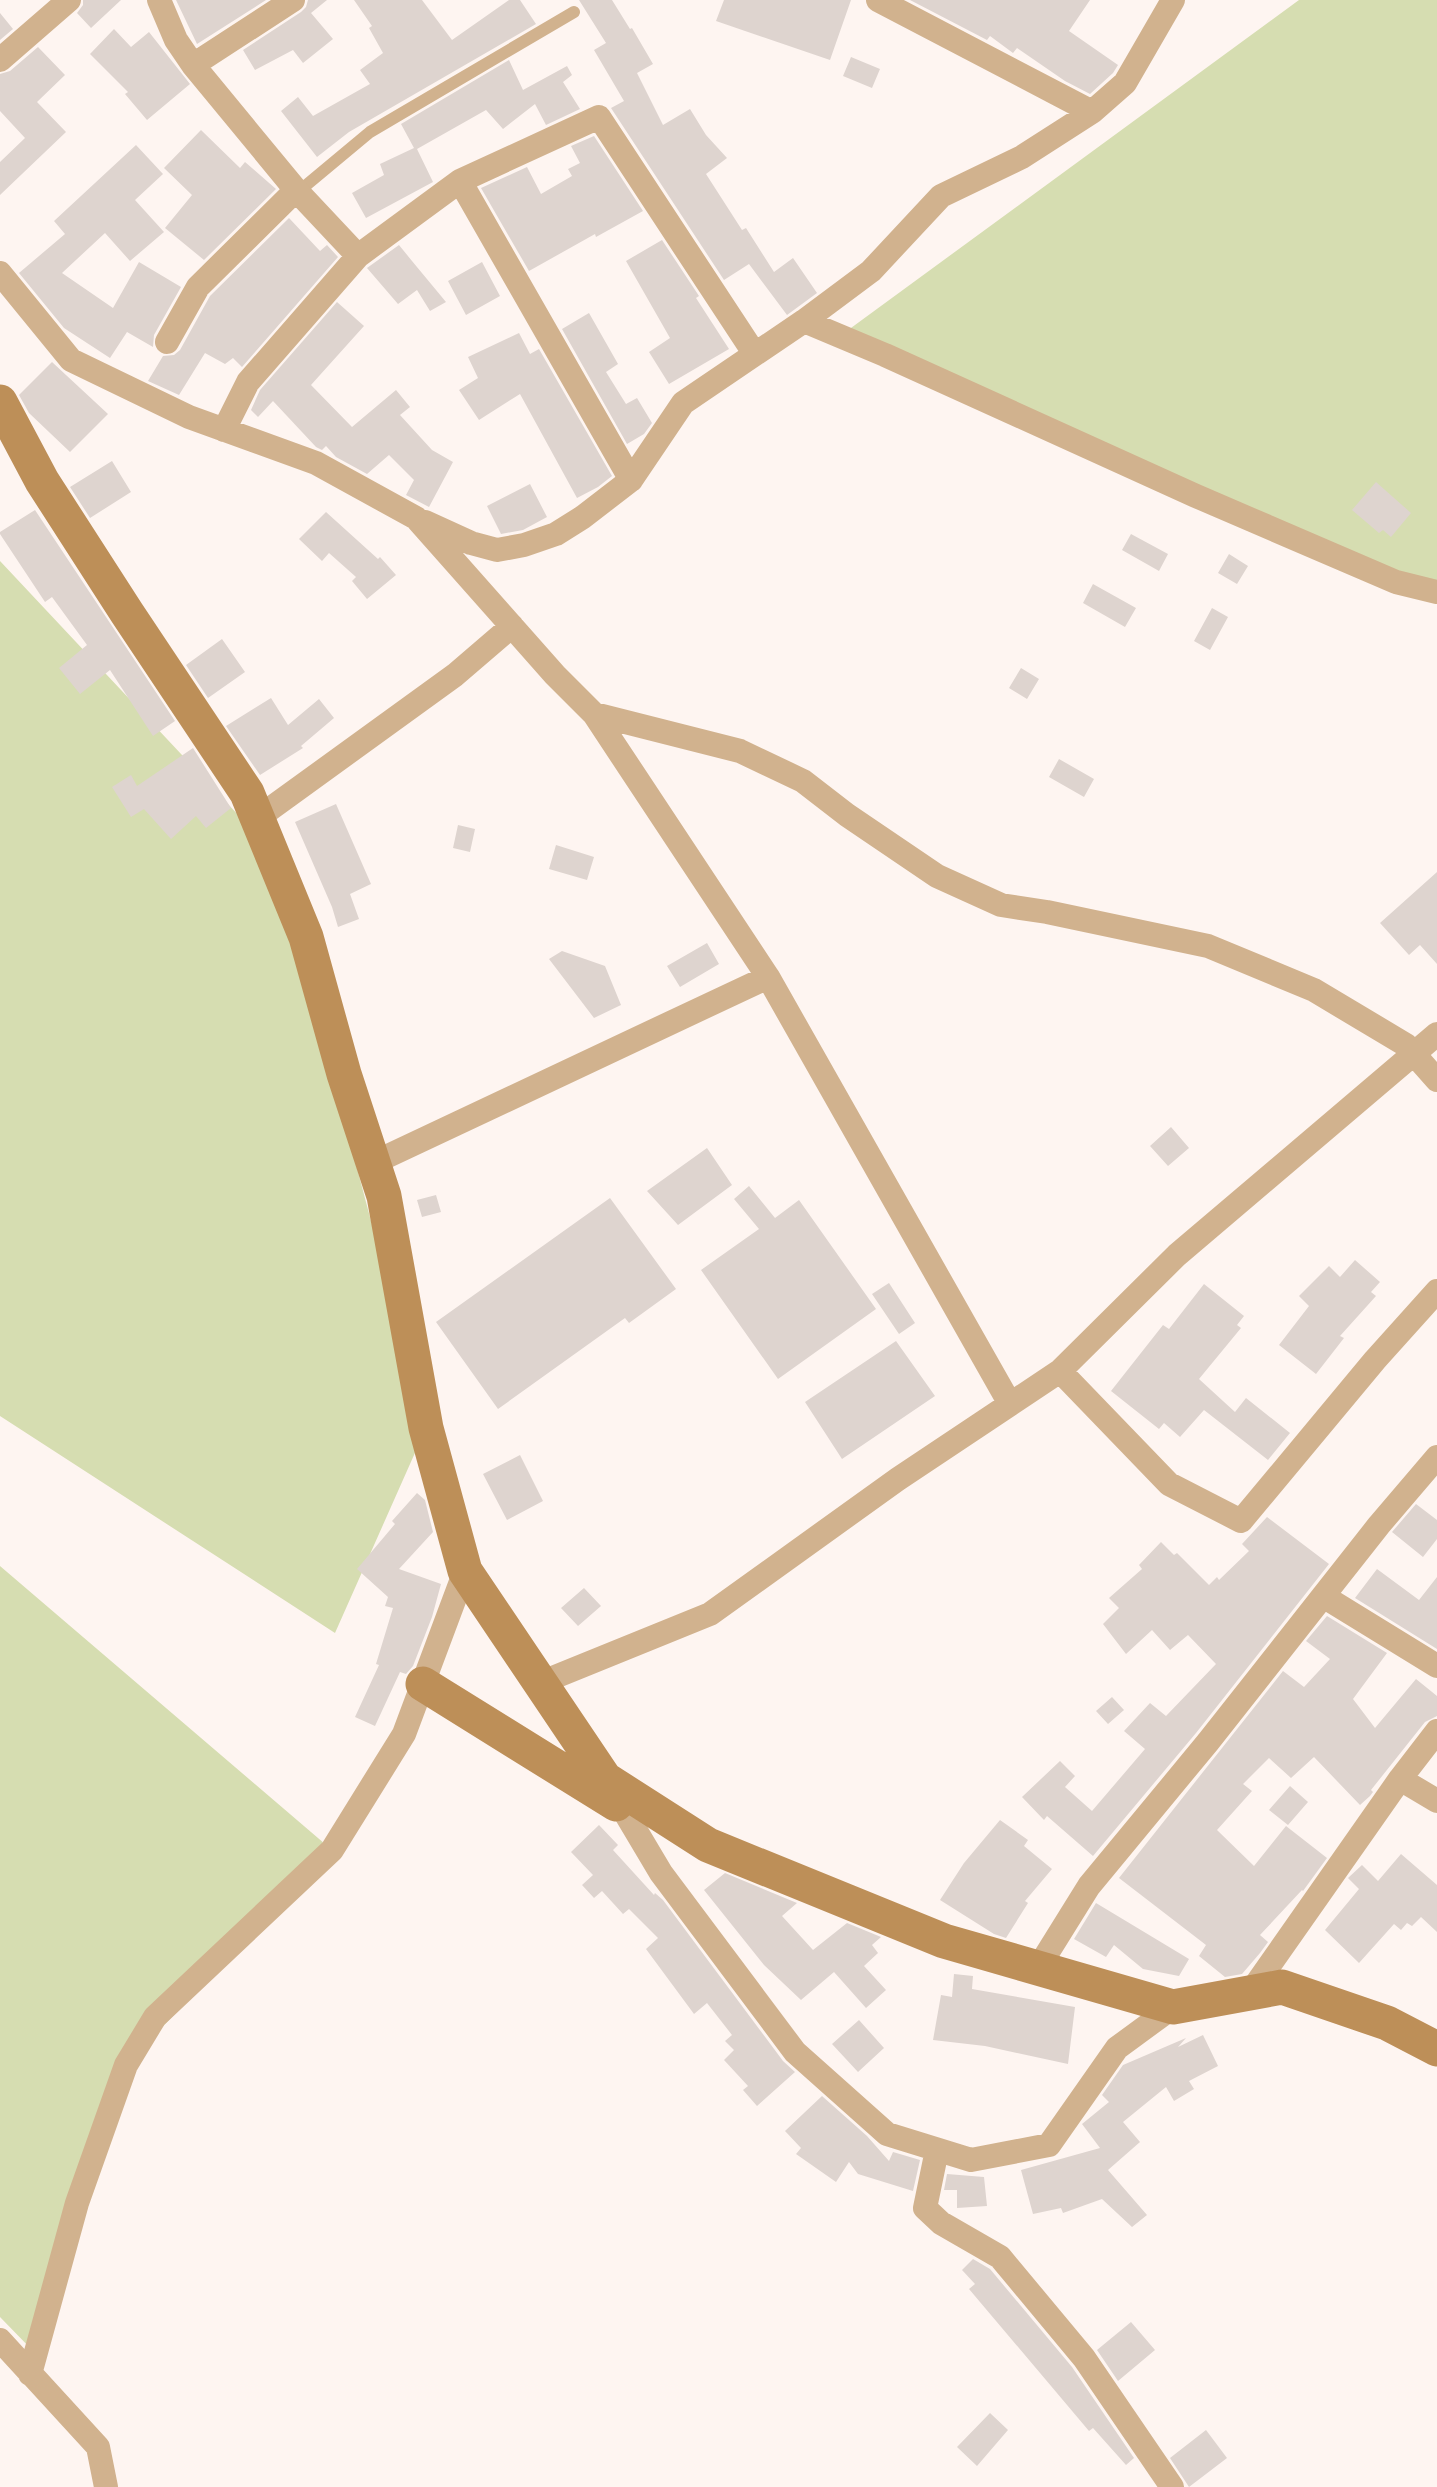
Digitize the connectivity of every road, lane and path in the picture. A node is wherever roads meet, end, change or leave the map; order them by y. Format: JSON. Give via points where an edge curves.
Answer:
{"nodes":[{"id":1,"x":69,"y":0,"type":"edge"},
{"id":2,"x":159,"y":0,"type":"edge"},
{"id":3,"x":293,"y":0,"type":"edge"},
{"id":4,"x":878,"y":0,"type":"edge"},
{"id":5,"x":1173,"y":0,"type":"edge"},
{"id":6,"x":574,"y":12,"type":"dead end"},
{"id":7,"x":0,"y":60,"type":"edge"},
{"id":8,"x":193,"y":65,"type":"junction"},
{"id":9,"x":1092,"y":112,"type":"junction"},
{"id":10,"x":460,"y":181,"type":"junction"},
{"id":11,"x":297,"y":191,"type":"junction"},
{"id":12,"x":358,"y":256,"type":"junction"},
{"id":13,"x":0,"y":273,"type":"edge"},
{"id":14,"x":804,"y":321,"type":"junction"},
{"id":15,"x":167,"y":342,"type":"dead end"},
{"id":16,"x":754,"y":353,"type":"junction"},
{"id":17,"x":0,"y":402,"type":"edge"},
{"id":18,"x":224,"y":430,"type":"junction"},
{"id":19,"x":631,"y":480,"type":"junction"},
{"id":20,"x":415,"y":518,"type":"junction"},
{"id":21,"x":1437,"y":592,"type":"edge"},
{"id":22,"x":512,"y":626,"type":"junction"},
{"id":23,"x":594,"y":714,"type":"junction"},
{"id":24,"x":259,"y":817,"type":"junction"},
{"id":25,"x":768,"y":977,"type":"junction"},
{"id":26,"x":1437,"y":1034,"type":"edge"},
{"id":27,"x":1413,"y":1054,"type":"junction"},
{"id":28,"x":1437,"y":1080,"type":"edge"},
{"id":29,"x":373,"y":1163,"type":"junction"},
{"id":30,"x":1437,"y":1291,"type":"edge"},
{"id":31,"x":1060,"y":1371,"type":"junction"},
{"id":32,"x":1010,"y":1404,"type":"junction"},
{"id":33,"x":1437,"y":1457,"type":"edge"},
{"id":34,"x":466,"y":1571,"type":"junction"},
{"id":35,"x":1323,"y":1596,"type":"junction"},
{"id":36,"x":1437,"y":1666,"type":"edge"},
{"id":37,"x":540,"y":1683,"type":"junction"},
{"id":38,"x":423,"y":1684,"type":"junction"},
{"id":39,"x":1437,"y":1731,"type":"edge"},
{"id":40,"x":1400,"y":1779,"type":"junction"},
{"id":41,"x":614,"y":1793,"type":"junction"},
{"id":42,"x":1437,"y":1801,"type":"edge"},
{"id":43,"x":1038,"y":1968,"type":"junction"},
{"id":44,"x":1250,"y":1993,"type":"junction"},
{"id":45,"x":1173,"y":2007,"type":"junction"},
{"id":46,"x":1437,"y":2049,"type":"edge"},
{"id":47,"x":937,"y":2150,"type":"junction"},
{"id":48,"x":0,"y":2340,"type":"edge"},
{"id":49,"x":30,"y":2374,"type":"junction"},
{"id":50,"x":106,"y":2487,"type":"edge"},
{"id":51,"x":1172,"y":2487,"type":"edge"}],
"edges":[{"from":1,"to":7,"type":"street"},
{"from":2,"to":8,"type":"street"},
{"from":3,"to":8,"type":"street"},
{"from":4,"to":9,"type":"street"},
{"from":5,"to":9,"type":"street","via":[[1125,83]]},
{"from":6,"to":11,"type":"lane","via":[[370,132]]},
{"from":8,"to":11,"type":"street"},
{"from":9,"to":14,"type":"street","via":[[1022,157],[942,196],[870,271]]},
{"from":10,"to":12,"type":"street"},
{"from":10,"to":16,"type":"street","via":[[600,117]]},
{"from":10,"to":19,"type":"street"},
{"from":11,"to":12,"type":"street"},
{"from":11,"to":15,"type":"street","via":[[198,287]]},
{"from":12,"to":18,"type":"street","via":[[248,382]]},
{"from":13,"to":18,"type":"street","via":[[71,360]]},
{"from":14,"to":16,"type":"street"},
{"from":14,"to":21,"type":"street","via":[[1396,582]]},
{"from":16,"to":19,"type":"street","via":[[683,403]]},
{"from":17,"to":24,"type":"street","via":[[42,481]]},
{"from":18,"to":20,"type":"street","via":[[316,463]]},
{"from":19,"to":20,"type":"street","via":[[556,534],[497,550]]},
{"from":20,"to":22,"type":"street"},
{"from":22,"to":23,"type":"street"},
{"from":22,"to":24,"type":"street","via":[[455,675]]},
{"from":23,"to":25,"type":"street"},
{"from":23,"to":27,"type":"street","via":[[740,751],[803,781],[937,876],[1001,905],[1208,946],[1314,989],[1406,1045]]},
{"from":24,"to":29,"type":"street","via":[[306,937]]},
{"from":25,"to":29,"type":"street"},
{"from":25,"to":32,"type":"street"},
{"from":26,"to":27,"type":"street"},
{"from":27,"to":28,"type":"street"},
{"from":27,"to":31,"type":"street","via":[[1177,1255]]},
{"from":29,"to":34,"type":"street","via":[[384,1196],[426,1428]]},
{"from":30,"to":31,"type":"street","via":[[1241,1521],[1169,1484]]},
{"from":31,"to":32,"type":"street"},
{"from":32,"to":37,"type":"street","via":[[710,1614]]},
{"from":33,"to":35,"type":"street"},
{"from":34,"to":37,"type":"street"},
{"from":34,"to":38,"type":"street"},
{"from":35,"to":36,"type":"street"},
{"from":35,"to":43,"type":"street","via":[[1090,1886]]},
{"from":37,"to":41,"type":"street"},
{"from":38,"to":41,"type":"street"},
{"from":38,"to":49,"type":"street","via":[[404,1734],[332,1850],[155,2017],[126,2065],[78,2203]]},
{"from":39,"to":40,"type":"street"},
{"from":40,"to":42,"type":"street"},
{"from":40,"to":44,"type":"street"},
{"from":41,"to":43,"type":"street","via":[[708,1845],[944,1941]]},
{"from":41,"to":47,"type":"street","via":[[661,1873],[796,2052],[887,2134]]},
{"from":43,"to":45,"type":"street"},
{"from":44,"to":45,"type":"street"},
{"from":44,"to":46,"type":"street","via":[[1282,1987],[1387,2023]]},
{"from":45,"to":47,"type":"street","via":[[1117,2048],[1049,2145],[971,2160]]},
{"from":47,"to":51,"type":"street","via":[[925,2208],[941,2223],[1000,2257],[1084,2358]]},
{"from":48,"to":49,"type":"street"},
{"from":49,"to":50,"type":"street","via":[[98,2447]]}]}
